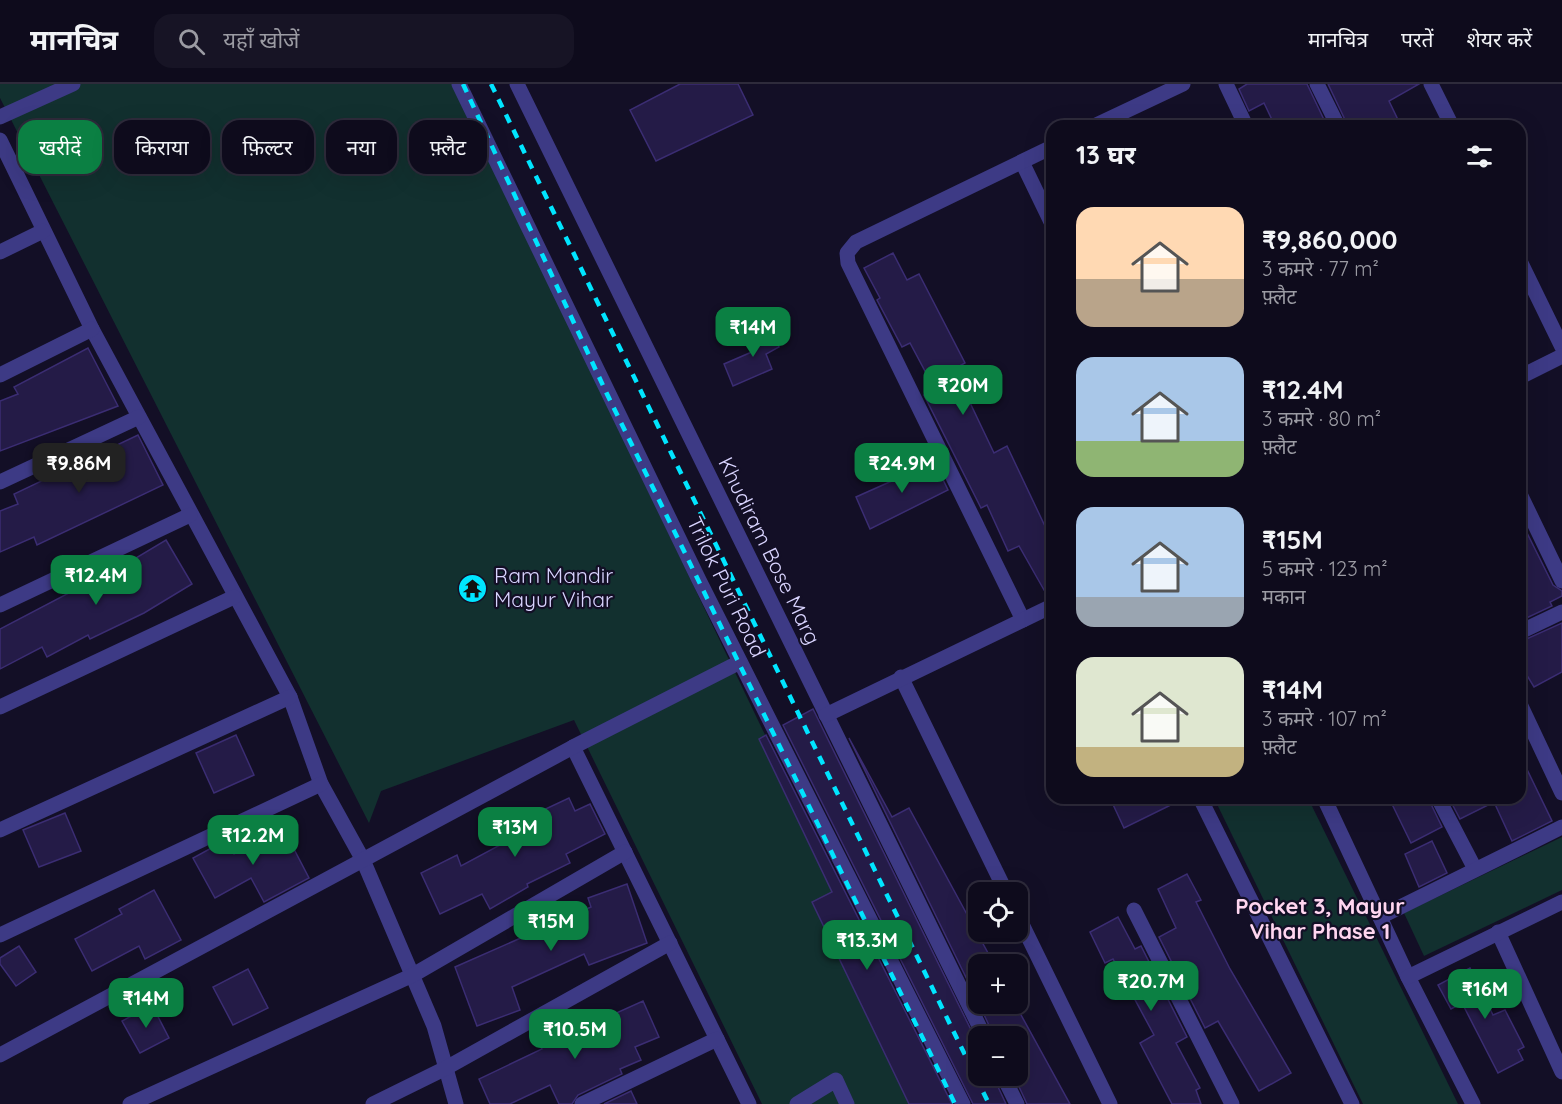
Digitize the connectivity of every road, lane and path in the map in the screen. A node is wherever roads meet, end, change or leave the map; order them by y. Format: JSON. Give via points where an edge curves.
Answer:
{"nodes":[{"id":1,"x":74,"y":84,"type":"edge"},
{"id":2,"x":459,"y":84,"type":"edge"},
{"id":3,"x":517,"y":84,"type":"edge"},
{"id":4,"x":1184,"y":84,"type":"edge"},
{"id":5,"x":1226,"y":84,"type":"edge"},
{"id":6,"x":1317,"y":84,"type":"edge"},
{"id":7,"x":1431,"y":84,"type":"edge"},
{"id":8,"x":0,"y":117,"type":"edge"},
{"id":9,"x":1108,"y":120,"type":"edge"},
{"id":10,"x":1243,"y":120,"type":"edge"},
{"id":11,"x":1335,"y":120,"type":"edge"},
{"id":12,"x":1449,"y":120,"type":"edge"},
{"id":13,"x":0,"y":140,"type":"edge"},
{"id":14,"x":1046,"y":150,"type":"edge"},
{"id":15,"x":1022,"y":162,"type":"junction"},
{"id":16,"x":1046,"y":212,"type":"edge"},
{"id":17,"x":43,"y":231,"type":"junction"},
{"id":18,"x":0,"y":252,"type":"edge"},
{"id":19,"x":1526,"y":273,"type":"edge"},
{"id":20,"x":92,"y":329,"type":"junction"},
{"id":21,"x":1562,"y":346,"type":"edge"},
{"id":22,"x":1562,"y":356,"type":"edge"},
{"id":23,"x":1526,"y":374,"type":"edge"},
{"id":24,"x":0,"y":375,"type":"edge"},
{"id":25,"x":139,"y":417,"type":"junction"},
{"id":26,"x":0,"y":482,"type":"edge"},
{"id":27,"x":1526,"y":506,"type":"edge"},
{"id":28,"x":190,"y":515,"type":"junction"},
{"id":29,"x":1562,"y":581,"type":"edge"},
{"id":30,"x":234,"y":597,"type":"junction"},
{"id":31,"x":0,"y":605,"type":"edge"},
{"id":32,"x":1046,"y":609,"type":"edge"},
{"id":33,"x":1562,"y":612,"type":"edge"},
{"id":34,"x":1023,"y":620,"type":"junction"},
{"id":35,"x":1526,"y":629,"type":"edge"},
{"id":36,"x":740,"y":662,"type":"junction"},
{"id":37,"x":901,"y":677,"type":"junction"},
{"id":38,"x":290,"y":698,"type":"junction"},
{"id":39,"x":0,"y":707,"type":"edge"},
{"id":40,"x":826,"y":715,"type":"junction"},
{"id":41,"x":1526,"y":717,"type":"edge"},
{"id":42,"x":573,"y":747,"type":"junction"},
{"id":43,"x":321,"y":784,"type":"junction"},
{"id":44,"x":1562,"y":793,"type":"edge"},
{"id":45,"x":1203,"y":804,"type":"edge"},
{"id":46,"x":1327,"y":804,"type":"edge"},
{"id":47,"x":1441,"y":804,"type":"edge"},
{"id":48,"x":1562,"y":827,"type":"edge"},
{"id":49,"x":0,"y":830,"type":"edge"},
{"id":50,"x":625,"y":852,"type":"junction"},
{"id":51,"x":363,"y":860,"type":"junction"},
{"id":52,"x":1475,"y":869,"type":"junction"},
{"id":53,"x":1001,"y":882,"type":"edge"},
{"id":54,"x":1562,"y":902,"type":"edge"},
{"id":55,"x":1134,"y":910,"type":"dead end"},
{"id":56,"x":1380,"y":917,"type":"junction"},
{"id":57,"x":1498,"y":932,"type":"junction"},
{"id":58,"x":0,"y":936,"type":"edge"},
{"id":59,"x":1028,"y":936,"type":"edge"},
{"id":60,"x":670,"y":943,"type":"junction"},
{"id":61,"x":413,"y":975,"type":"junction"},
{"id":62,"x":1408,"y":977,"type":"junction"},
{"id":63,"x":979,"y":1026,"type":"edge"},
{"id":64,"x":717,"y":1039,"type":"junction"},
{"id":65,"x":0,"y":1055,"type":"edge"},
{"id":66,"x":446,"y":1068,"type":"junction"},
{"id":67,"x":1562,"y":1072,"type":"edge"},
{"id":68,"x":1008,"y":1086,"type":"edge"},
{"id":69,"x":130,"y":1104,"type":"edge"},
{"id":70,"x":374,"y":1104,"type":"edge"},
{"id":71,"x":456,"y":1104,"type":"edge"},
{"id":72,"x":582,"y":1104,"type":"edge"},
{"id":73,"x":749,"y":1104,"type":"edge"},
{"id":74,"x":797,"y":1104,"type":"edge"},
{"id":75,"x":847,"y":1104,"type":"edge"},
{"id":76,"x":963,"y":1104,"type":"edge"},
{"id":77,"x":1017,"y":1104,"type":"edge"},
{"id":78,"x":1110,"y":1104,"type":"edge"},
{"id":79,"x":1232,"y":1104,"type":"edge"},
{"id":80,"x":1352,"y":1104,"type":"edge"},
{"id":81,"x":1473,"y":1104,"type":"edge"}],
"edges":[{"from":1,"to":8,"type":"street"},
{"from":2,"to":36,"type":"street","name":"Trilok Puri Road"},
{"from":3,"to":40,"type":"street","name":"Khudiram Bose Marg"},
{"from":4,"to":9,"type":"street"},
{"from":5,"to":10,"type":"street"},
{"from":6,"to":11,"type":"street"},
{"from":7,"to":12,"type":"street"},
{"from":13,"to":17,"type":"street"},
{"from":14,"to":15,"type":"street"},
{"from":15,"to":16,"type":"street"},
{"from":15,"to":34,"type":"street","via":[[856,242],[848,253],[848,262]]},
{"from":17,"to":18,"type":"street"},
{"from":17,"to":20,"type":"street"},
{"from":19,"to":21,"type":"street"},
{"from":20,"to":24,"type":"street"},
{"from":20,"to":25,"type":"street"},
{"from":22,"to":23,"type":"street"},
{"from":25,"to":26,"type":"street"},
{"from":25,"to":28,"type":"street"},
{"from":27,"to":29,"type":"street"},
{"from":28,"to":30,"type":"street"},
{"from":28,"to":31,"type":"street"},
{"from":30,"to":38,"type":"street"},
{"from":30,"to":39,"type":"street"},
{"from":32,"to":34,"type":"street"},
{"from":33,"to":35,"type":"street"},
{"from":34,"to":37,"type":"street"},
{"from":36,"to":42,"type":"street"},
{"from":36,"to":76,"type":"street","name":"Trilok Puri Road"},
{"from":37,"to":40,"type":"street"},
{"from":37,"to":53,"type":"street"},
{"from":38,"to":43,"type":"street"},
{"from":38,"to":49,"type":"street"},
{"from":40,"to":63,"type":"street","name":"Khudiram Bose Marg"},
{"from":41,"to":44,"type":"street"},
{"from":42,"to":50,"type":"street"},
{"from":42,"to":51,"type":"street"},
{"from":43,"to":51,"type":"street"},
{"from":43,"to":58,"type":"street"},
{"from":45,"to":80,"type":"street"},
{"from":46,"to":56,"type":"street"},
{"from":47,"to":52,"type":"street"},
{"from":48,"to":52,"type":"street"},
{"from":50,"to":60,"type":"street"},
{"from":50,"to":61,"type":"street"},
{"from":51,"to":61,"type":"street"},
{"from":51,"to":65,"type":"street"},
{"from":52,"to":56,"type":"street"},
{"from":54,"to":57,"type":"street"},
{"from":55,"to":79,"type":"street"},
{"from":56,"to":62,"type":"street"},
{"from":57,"to":62,"type":"street"},
{"from":57,"to":67,"type":"street"},
{"from":59,"to":78,"type":"street"},
{"from":60,"to":64,"type":"street"},
{"from":60,"to":66,"type":"street"},
{"from":61,"to":66,"type":"street","via":[[435,1026]]},
{"from":61,"to":69,"type":"street"},
{"from":62,"to":81,"type":"street"},
{"from":64,"to":72,"type":"street"},
{"from":64,"to":73,"type":"street"},
{"from":66,"to":70,"type":"street"},
{"from":66,"to":71,"type":"street"},
{"from":68,"to":77,"type":"street"},
{"from":74,"to":75,"type":"street","via":[[836,1080]]}]}
